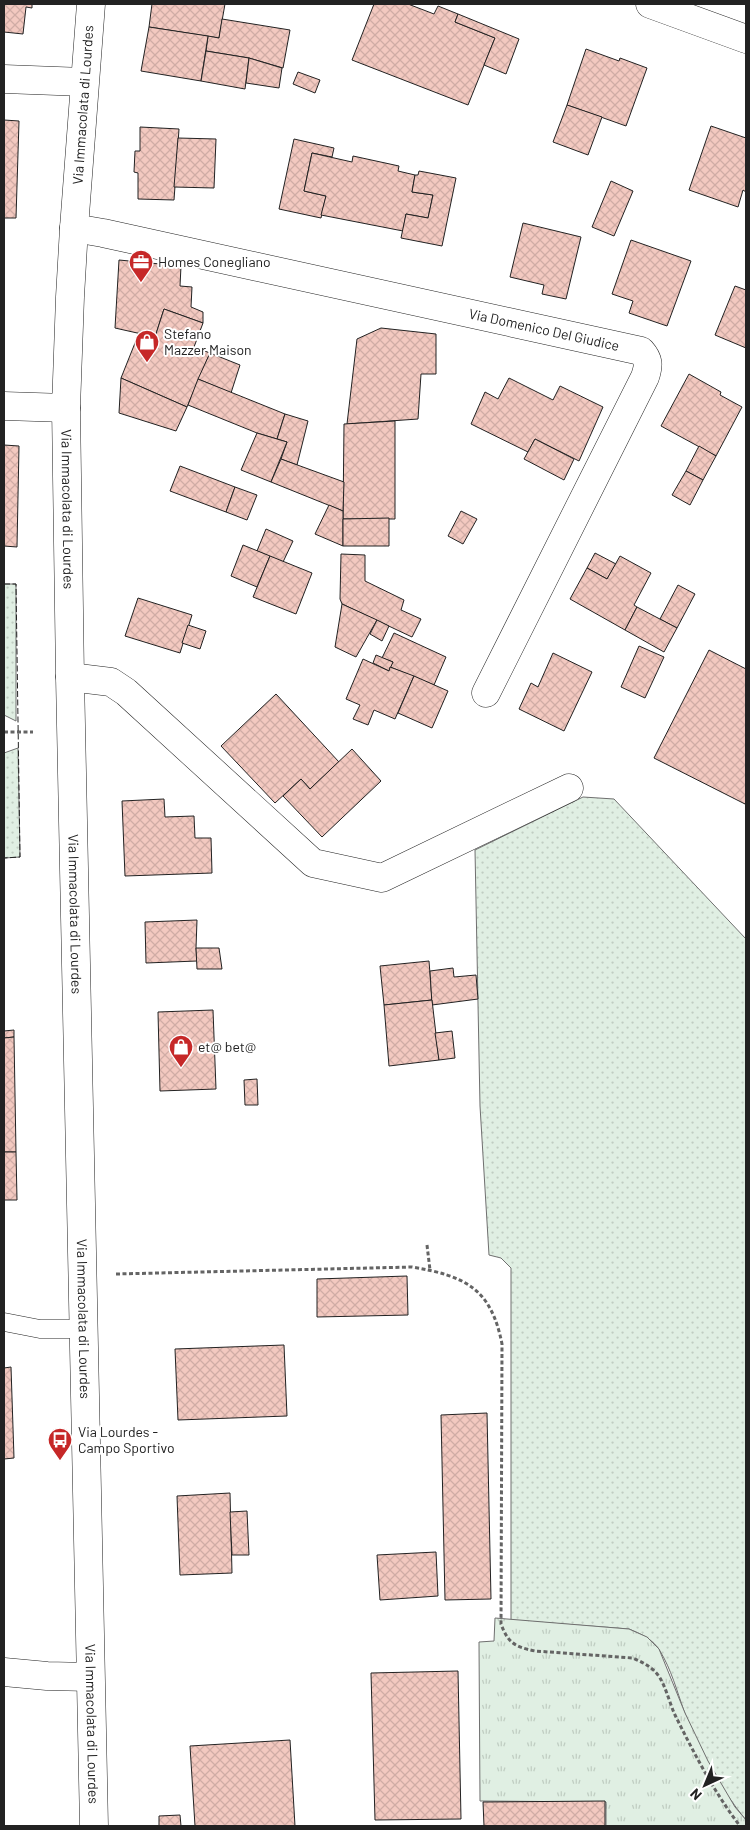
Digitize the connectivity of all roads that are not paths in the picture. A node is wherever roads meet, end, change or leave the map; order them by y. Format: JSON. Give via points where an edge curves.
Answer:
{"nodes":[{"id":1,"x":91,"y":4,"type":"edge"},
{"id":2,"x":650,"y":4,"type":"edge"},
{"id":3,"x":746,"y":39,"type":"edge"},
{"id":4,"x":4,"y":79,"type":"edge"},
{"id":5,"x":84,"y":82,"type":"junction"},
{"id":6,"x":74,"y":228,"type":"junction"},
{"id":7,"x":4,"y":406,"type":"edge"},
{"id":8,"x":66,"y":408,"type":"junction"},
{"id":9,"x":70,"y":678,"type":"junction"},
{"id":10,"x":486,"y":693,"type":"dead end"},
{"id":11,"x":570,"y":788,"type":"dead end"},
{"id":12,"x":4,"y":1322,"type":"edge"},
{"id":13,"x":83,"y":1330,"type":"junction"},
{"id":14,"x":4,"y":1672,"type":"edge"},
{"id":15,"x":90,"y":1677,"type":"junction"},
{"id":16,"x":94,"y":1826,"type":"edge"}],
"edges":[{"from":1,"to":5,"type":"street","name":"Via Immacolata di Lourdes"},
{"from":2,"to":3,"type":"street"},
{"from":4,"to":5,"type":"street"},
{"from":5,"to":6,"type":"street","name":"Via Immacolata di Lourdes"},
{"from":6,"to":8,"type":"street","name":"Via Immacolata di Lourdes"},
{"from":6,"to":10,"type":"street","name":"Via Domenico Del Giudice","via":[[641,351],[648,359],[645,377]]},
{"from":7,"to":8,"type":"street"},
{"from":8,"to":9,"type":"street","name":"Via Immacolata di Lourdes"},
{"from":9,"to":11,"type":"street","via":[[112,682],[126,692],[313,863],[382,878]]},
{"from":9,"to":13,"type":"street","name":"Via Immacolata di Lourdes"},
{"from":12,"to":13,"type":"lane","via":[[40,1329]]},
{"from":13,"to":15,"type":"street","name":"Via Immacolata di Lourdes"},
{"from":14,"to":15,"type":"street"},
{"from":15,"to":16,"type":"street","name":"Via Immacolata di Lourdes"}]}
